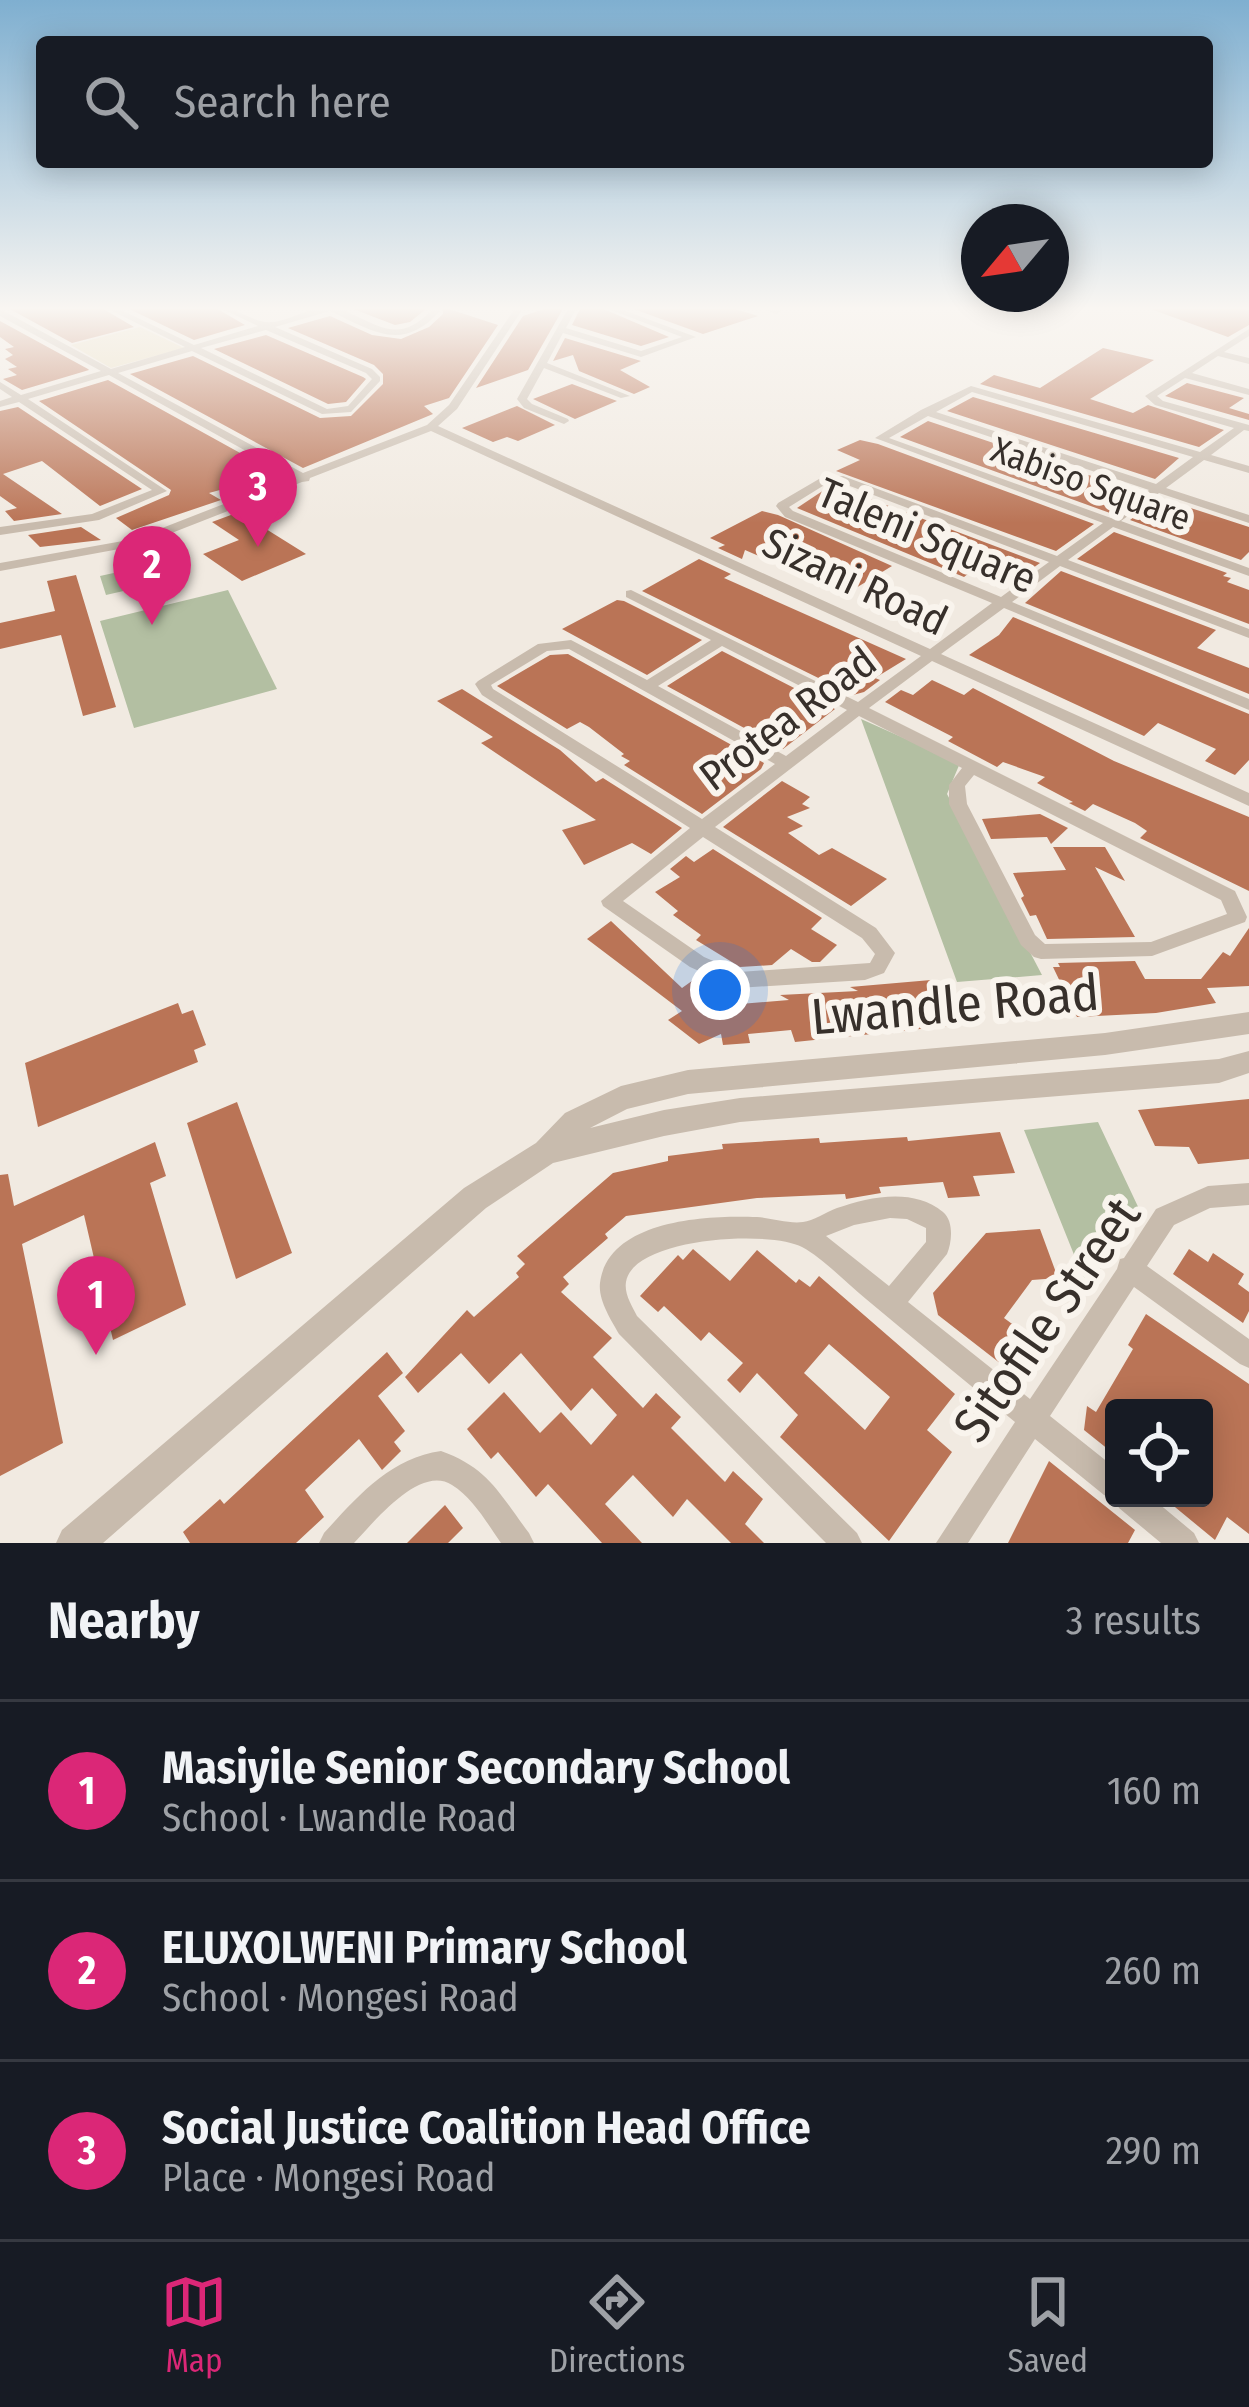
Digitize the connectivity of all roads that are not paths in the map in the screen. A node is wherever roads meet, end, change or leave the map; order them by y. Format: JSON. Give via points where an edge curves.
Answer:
{"nodes":[{"id":1,"x":86,"y":379,"type":"edge"},
{"id":2,"x":123,"y":379,"type":"edge"},
{"id":3,"x":257,"y":379,"type":"edge"},
{"id":4,"x":376,"y":379,"type":"edge"},
{"id":5,"x":471,"y":379,"type":"edge"},
{"id":6,"x":533,"y":379,"type":"edge"},
{"id":7,"x":580,"y":379,"type":"edge"},
{"id":8,"x":1176,"y":379,"type":"edge"},
{"id":9,"x":1201,"y":379,"type":"edge"},
{"id":10,"x":0,"y":385,"type":"edge"},
{"id":11,"x":1249,"y":392,"type":"edge"},
{"id":12,"x":625,"y":396,"type":"dead end"},
{"id":13,"x":21,"y":398,"type":"junction"},
{"id":14,"x":0,"y":404,"type":"edge"},
{"id":15,"x":925,"y":412,"type":"junction"},
{"id":16,"x":564,"y":421,"type":"dead end"},
{"id":17,"x":431,"y":428,"type":"junction"},
{"id":18,"x":1245,"y":428,"type":"edge"},
{"id":19,"x":1202,"y":456,"type":"junction"},
{"id":20,"x":1249,"y":470,"type":"edge"},
{"id":21,"x":305,"y":479,"type":"junction"},
{"id":22,"x":1158,"y":489,"type":"junction"},
{"id":23,"x":1249,"y":519,"type":"edge"},
{"id":24,"x":1111,"y":524,"type":"junction"},
{"id":25,"x":0,"y":531,"type":"edge"},
{"id":26,"x":1061,"y":561,"type":"junction"},
{"id":27,"x":0,"y":567,"type":"edge"},
{"id":28,"x":1249,"y":572,"type":"edge"},
{"id":29,"x":631,"y":594,"type":"dead end"},
{"id":30,"x":1004,"y":603,"type":"junction"},
{"id":31,"x":1249,"y":634,"type":"edge"},
{"id":32,"x":723,"y":640,"type":"junction"},
{"id":33,"x":935,"y":655,"type":"junction"},
{"id":34,"x":646,"y":686,"type":"junction"},
{"id":35,"x":1249,"y":705,"type":"edge"},
{"id":36,"x":863,"y":709,"type":"junction"},
{"id":37,"x":788,"y":764,"type":"junction"},
{"id":38,"x":973,"y":765,"type":"junction"},
{"id":39,"x":1249,"y":800,"type":"edge"},
{"id":40,"x":701,"y":829,"type":"junction"},
{"id":41,"x":1249,"y":1023,"type":"edge"},
{"id":42,"x":1249,"y":1062,"type":"edge"},
{"id":43,"x":546,"y":1152,"type":"junction"},
{"id":44,"x":1249,"y":1194,"type":"edge"},
{"id":45,"x":805,"y":1234,"type":"junction"},
{"id":46,"x":1129,"y":1268,"type":"junction"},
{"id":47,"x":891,"y":1303,"type":"junction"},
{"id":48,"x":1249,"y":1355,"type":"edge"},
{"id":49,"x":1031,"y":1418,"type":"junction"},
{"id":50,"x":1105,"y":1478,"type":"edge"},
{"id":51,"x":1141,"y":1507,"type":"edge"},
{"id":52,"x":75,"y":1543,"type":"edge"},
{"id":53,"x":334,"y":1543,"type":"edge"},
{"id":54,"x":519,"y":1543,"type":"edge"},
{"id":55,"x":847,"y":1543,"type":"edge"},
{"id":56,"x":950,"y":1543,"type":"edge"},
{"id":57,"x":1184,"y":1543,"type":"edge"}],
"edges":[{"from":1,"to":13,"type":"street"},
{"from":2,"to":21,"type":"street"},
{"from":3,"to":4,"type":"street","via":[[326,412],[351,409]]},
{"from":5,"to":17,"type":"street"},
{"from":6,"to":16,"type":"street","via":[[522,401]]},
{"from":7,"to":12,"type":"street"},
{"from":8,"to":18,"type":"street","via":[[1151,398]]},
{"from":9,"to":11,"type":"street"},
{"from":10,"to":13,"type":"street"},
{"from":13,"to":14,"type":"street"},
{"from":13,"to":25,"type":"street","via":[[161,490],[95,517]]},
{"from":15,"to":19,"type":"street","name":"Xabiso Square","via":[[963,391],[986,391]]},
{"from":15,"to":22,"type":"street"},
{"from":15,"to":24,"type":"street","name":"Xabiso Square","via":[[880,438]]},
{"from":17,"to":21,"type":"street"},
{"from":17,"to":33,"type":"street","name":"Sizani Road"},
{"from":18,"to":19,"type":"street","name":"Protea Road"},
{"from":19,"to":20,"type":"street","name":"Xabiso Square"},
{"from":19,"to":22,"type":"street","name":"Protea Road"},
{"from":21,"to":27,"type":"street","via":[[137,542]]},
{"from":22,"to":23,"type":"street"},
{"from":22,"to":24,"type":"street","name":"Protea Road"},
{"from":24,"to":26,"type":"street","name":"Protea Road"},
{"from":24,"to":28,"type":"street","name":"Xabiso Square"},
{"from":26,"to":30,"type":"street","name":"Protea Road"},
{"from":26,"to":30,"type":"street","name":"Taleni Square","via":[[844,479],[823,481],[782,506]]},
{"from":26,"to":31,"type":"street","name":"Taleni Square"},
{"from":29,"to":32,"type":"street"},
{"from":30,"to":33,"type":"street","name":"Protea Road"},
{"from":30,"to":35,"type":"street","name":"Taleni Square"},
{"from":32,"to":34,"type":"street"},
{"from":32,"to":36,"type":"street"},
{"from":33,"to":36,"type":"street","name":"Protea Road"},
{"from":33,"to":39,"type":"street","name":"Sizani Road"},
{"from":34,"to":37,"type":"street"},
{"from":34,"to":40,"type":"street","via":[[558,642],[483,684]]},
{"from":36,"to":37,"type":"street","name":"Protea Road"},
{"from":36,"to":38,"type":"street"},
{"from":37,"to":40,"type":"street","name":"Protea Road"},
{"from":38,"to":38,"type":"street","via":[[957,785],[958,804],[1041,952],[1152,949],[1238,917],[1228,896]]},
{"from":40,"to":40,"type":"street","name":"Protea Road","via":[[869,933],[885,952],[881,962],[865,972],[737,980],[610,901]]},
{"from":41,"to":43,"type":"street","name":"Lwandle Road","via":[[688,1082],[621,1098],[574,1122]]},
{"from":42,"to":43,"type":"street","name":"Lwandle Road","via":[[1219,1071],[740,1110]]},
{"from":43,"to":52,"type":"street","name":"Lwandle Road","via":[[475,1198]]},
{"from":44,"to":46,"type":"street","name":"Sitofile Street","via":[[1185,1204],[1165,1217]]},
{"from":45,"to":47,"type":"street"},
{"from":45,"to":47,"type":"street","via":[[870,1210],[927,1212],[938,1222],[938,1246]]},
{"from":45,"to":55,"type":"street","via":[[751,1226],[659,1238],[619,1265],[615,1300],[628,1325]]},
{"from":46,"to":48,"type":"street"},
{"from":46,"to":49,"type":"street","name":"Sitofile Street"},
{"from":47,"to":49,"type":"street"},
{"from":49,"to":50,"type":"street"},
{"from":49,"to":56,"type":"street","name":"Sitofile Street"},
{"from":51,"to":57,"type":"street"},
{"from":53,"to":54,"type":"street","via":[[380,1494],[437,1464],[456,1470]]}]}
